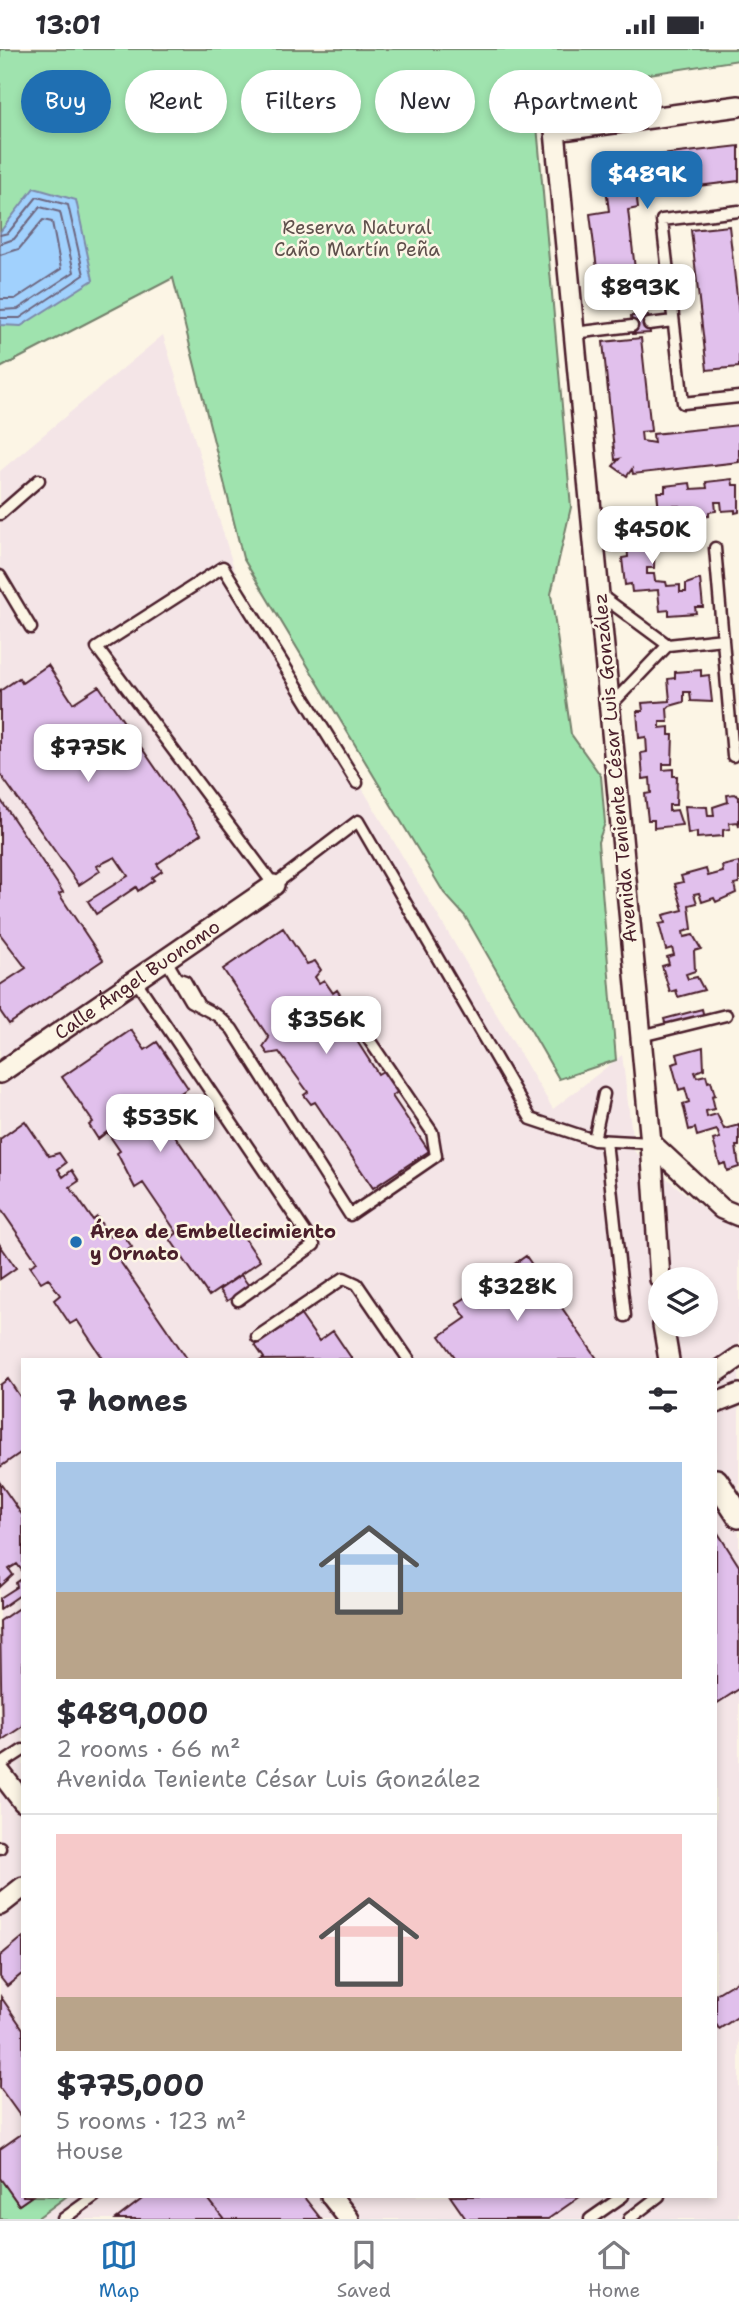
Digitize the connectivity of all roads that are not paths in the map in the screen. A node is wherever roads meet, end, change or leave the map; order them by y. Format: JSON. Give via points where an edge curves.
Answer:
{"nodes":[{"id":1,"x":739,"y":106,"type":"edge"},
{"id":2,"x":739,"y":211,"type":"edge"},
{"id":3,"x":673,"y":321,"type":"junction"},
{"id":4,"x":649,"y":324,"type":"dead end"},
{"id":5,"x":632,"y":326,"type":"dead end"},
{"id":6,"x":573,"y":333,"type":"junction"},
{"id":7,"x":739,"y":397,"type":"edge"},
{"id":8,"x":38,"y":480,"type":"dead end"},
{"id":9,"x":0,"y":514,"type":"edge"},
{"id":10,"x":715,"y":548,"type":"dead end"},
{"id":11,"x":0,"y":576,"type":"edge"},
{"id":12,"x":598,"y":593,"type":"junction"},
{"id":13,"x":31,"y":628,"type":"dead end"},
{"id":14,"x":723,"y":639,"type":"junction"},
{"id":15,"x":668,"y":645,"type":"junction"},
{"id":16,"x":609,"y":707,"type":"junction"},
{"id":17,"x":733,"y":756,"type":"dead end"},
{"id":18,"x":357,"y":783,"type":"dead end"},
{"id":19,"x":274,"y":885,"type":"junction"},
{"id":20,"x":166,"y":961,"type":"junction"},
{"id":21,"x":135,"y":981,"type":"junction"},
{"id":22,"x":346,"y":1006,"type":"dead end"},
{"id":23,"x":726,"y":1015,"type":"dead end"},
{"id":24,"x":641,"y":1036,"type":"junction"},
{"id":25,"x":0,"y":1073,"type":"edge"},
{"id":26,"x":604,"y":1094,"type":"dead end"},
{"id":27,"x":594,"y":1140,"type":"junction"},
{"id":28,"x":606,"y":1141,"type":"junction"},
{"id":29,"x":651,"y":1143,"type":"junction"},
{"id":30,"x":739,"y":1216,"type":"edge"},
{"id":31,"x":659,"y":1267,"type":"edge"},
{"id":32,"x":238,"y":1300,"type":"dead end"},
{"id":33,"x":625,"y":1316,"type":"dead end"},
{"id":34,"x":257,"y":1337,"type":"dead end"},
{"id":35,"x":665,"y":1337,"type":"edge"},
{"id":36,"x":739,"y":1357,"type":"edge"},
{"id":37,"x":408,"y":1358,"type":"edge"},
{"id":38,"x":669,"y":1358,"type":"edge"},
{"id":39,"x":717,"y":1372,"type":"edge"},
{"id":40,"x":739,"y":1394,"type":"edge"},
{"id":41,"x":717,"y":1403,"type":"edge"},
{"id":42,"x":717,"y":1483,"type":"edge"},
{"id":43,"x":739,"y":1516,"type":"edge"},
{"id":44,"x":21,"y":1751,"type":"edge"},
{"id":45,"x":0,"y":1765,"type":"edge"},
{"id":46,"x":0,"y":1772,"type":"edge"},
{"id":47,"x":21,"y":1799,"type":"edge"},
{"id":48,"x":21,"y":1889,"type":"edge"},
{"id":49,"x":0,"y":1905,"type":"edge"},
{"id":50,"x":92,"y":2198,"type":"edge"},
{"id":51,"x":333,"y":2198,"type":"edge"},
{"id":52,"x":620,"y":2198,"type":"edge"},
{"id":53,"x":658,"y":2198,"type":"edge"},
{"id":54,"x":63,"y":2219,"type":"edge"},
{"id":55,"x":349,"y":2219,"type":"edge"},
{"id":56,"x":590,"y":2219,"type":"edge"},
{"id":57,"x":629,"y":2219,"type":"edge"}],
"edges":[{"from":1,"to":6,"type":"street","name":"Avenida Teniente César Luis González","via":[[555,131]]},
{"from":2,"to":3,"type":"lane","via":[[662,220]]},
{"from":3,"to":4,"type":"lane"},
{"from":3,"to":7,"type":"lane","via":[[683,403]]},
{"from":5,"to":6,"type":"lane"},
{"from":6,"to":12,"type":"street","name":"Avenida Teniente César Luis González"},
{"from":8,"to":9,"type":"lane"},
{"from":10,"to":14,"type":"lane"},
{"from":11,"to":13,"type":"lane"},
{"from":12,"to":15,"type":"lane"},
{"from":12,"to":16,"type":"street","name":"Avenida Teniente César Luis González"},
{"from":14,"to":15,"type":"lane"},
{"from":14,"to":17,"type":"lane"},
{"from":15,"to":16,"type":"lane"},
{"from":16,"to":24,"type":"street","name":"Avenida Teniente César Luis González"},
{"from":18,"to":19,"type":"lane","via":[[223,567],[97,648]]},
{"from":19,"to":20,"type":"street","name":"Calle Ángel Buonomo"},
{"from":19,"to":27,"type":"lane","via":[[358,821],[531,1119]]},
{"from":20,"to":21,"type":"street","name":"Calle Ángel Buonomo"},
{"from":20,"to":22,"type":"lane","via":[[190,1001],[232,1029],[350,1215],[436,1156],[432,1132]]},
{"from":21,"to":25,"type":"street","name":"Calle Ángel Buonomo"},
{"from":21,"to":32,"type":"lane","via":[[314,1245]]},
{"from":23,"to":24,"type":"lane"},
{"from":24,"to":29,"type":"street","name":"Avenida Teniente César Luis González"},
{"from":26,"to":27,"type":"lane"},
{"from":27,"to":28,"type":"lane"},
{"from":28,"to":29,"type":"lane"},
{"from":28,"to":33,"type":"lane"},
{"from":29,"to":30,"type":"street","via":[[722,1209]]},
{"from":29,"to":31,"type":"street","name":"Avenida Teniente César Luis González"},
{"from":34,"to":37,"type":"lane","via":[[344,1279],[357,1284]]},
{"from":35,"to":38,"type":"street"},
{"from":36,"to":39,"type":"street"},
{"from":40,"to":41,"type":"street"},
{"from":42,"to":43,"type":"street"},
{"from":44,"to":45,"type":"lane"},
{"from":46,"to":47,"type":"street"},
{"from":48,"to":49,"type":"street"},
{"from":50,"to":54,"type":"lane"},
{"from":51,"to":55,"type":"street"},
{"from":52,"to":56,"type":"lane"},
{"from":53,"to":57,"type":"lane"}]}
